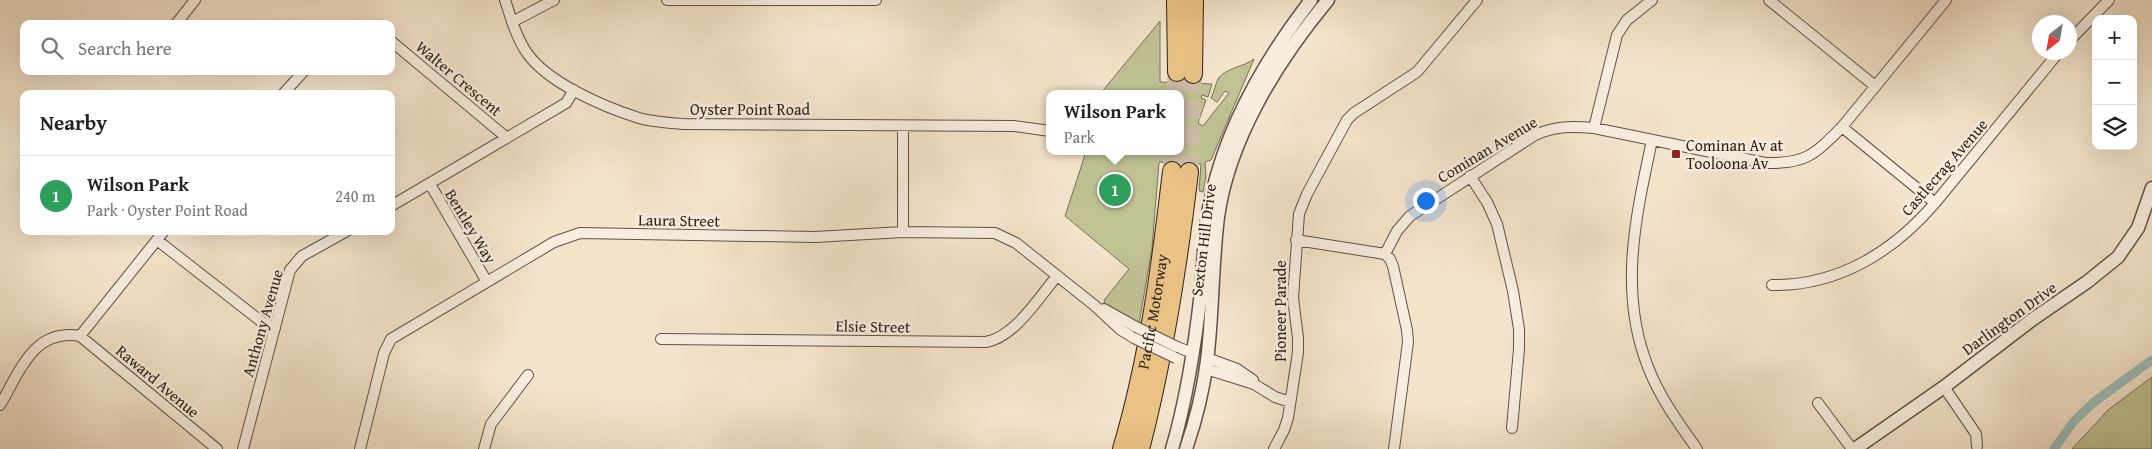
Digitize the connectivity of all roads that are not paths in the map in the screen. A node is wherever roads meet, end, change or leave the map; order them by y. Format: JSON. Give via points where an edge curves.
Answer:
{"nodes":[{"id":1,"x":195,"y":0,"type":"edge"},
{"id":2,"x":505,"y":0,"type":"edge"},
{"id":3,"x":554,"y":0,"type":"edge"},
{"id":4,"x":667,"y":0,"type":"edge"},
{"id":5,"x":876,"y":0,"type":"edge"},
{"id":6,"x":1176,"y":0,"type":"edge"},
{"id":7,"x":1194,"y":0,"type":"edge"},
{"id":8,"x":1311,"y":0,"type":"edge"},
{"id":9,"x":1328,"y":0,"type":"edge"},
{"id":10,"x":1477,"y":0,"type":"edge"},
{"id":11,"x":1652,"y":0,"type":"edge"},
{"id":12,"x":1770,"y":0,"type":"edge"},
{"id":13,"x":2109,"y":0,"type":"edge"},
{"id":14,"x":764,"y":1,"type":"edge"},
{"id":15,"x":1944,"y":1,"type":"edge"},
{"id":16,"x":179,"y":20,"type":"edge"},
{"id":17,"x":512,"y":22,"type":"junction"},
{"id":18,"x":2077,"y":33,"type":"edge"},
{"id":19,"x":395,"y":43,"type":"edge"},
{"id":20,"x":2052,"y":60,"type":"edge"},
{"id":21,"x":300,"y":75,"type":"edge"},
{"id":22,"x":1875,"y":86,"type":"junction"},
{"id":23,"x":287,"y":90,"type":"edge"},
{"id":24,"x":574,"y":90,"type":"junction"},
{"id":25,"x":903,"y":126,"type":"junction"},
{"id":26,"x":1842,"y":127,"type":"junction"},
{"id":27,"x":1594,"y":128,"type":"junction"},
{"id":28,"x":1046,"y":130,"type":"edge"},
{"id":29,"x":507,"y":138,"type":"junction"},
{"id":30,"x":1652,"y":140,"type":"junction"},
{"id":31,"x":1470,"y":176,"type":"junction"},
{"id":32,"x":430,"y":184,"type":"junction"},
{"id":33,"x":2152,"y":188,"type":"edge"},
{"id":34,"x":1935,"y":203,"type":"junction"},
{"id":35,"x":395,"y":204,"type":"edge"},
{"id":36,"x":903,"y":232,"type":"junction"},
{"id":37,"x":161,"y":235,"type":"edge"},
{"id":38,"x":340,"y":235,"type":"edge"},
{"id":39,"x":1296,"y":240,"type":"junction"},
{"id":40,"x":1385,"y":254,"type":"junction"},
{"id":41,"x":1057,"y":276,"type":"junction"},
{"id":42,"x":487,"y":282,"type":"junction"},
{"id":43,"x":1772,"y":285,"type":"dead end"},
{"id":44,"x":1088,"y":300,"type":"junction"},
{"id":45,"x":275,"y":328,"type":"junction"},
{"id":46,"x":80,"y":336,"type":"junction"},
{"id":47,"x":661,"y":339,"type":"dead end"},
{"id":48,"x":1176,"y":352,"type":"junction"},
{"id":49,"x":1192,"y":358,"type":"junction"},
{"id":50,"x":1206,"y":364,"type":"junction"},
{"id":51,"x":528,"y":375,"type":"dead end"},
{"id":52,"x":1944,"y":387,"type":"junction"},
{"id":53,"x":1290,"y":402,"type":"junction"},
{"id":54,"x":1818,"y":403,"type":"dead end"},
{"id":55,"x":0,"y":405,"type":"edge"},
{"id":56,"x":1512,"y":428,"type":"dead end"},
{"id":57,"x":1978,"y":446,"type":"dead end"},
{"id":58,"x":217,"y":449,"type":"edge"},
{"id":59,"x":243,"y":449,"type":"edge"},
{"id":60,"x":360,"y":449,"type":"edge"},
{"id":61,"x":484,"y":449,"type":"edge"},
{"id":62,"x":1122,"y":449,"type":"edge"},
{"id":63,"x":1140,"y":449,"type":"edge"},
{"id":64,"x":1172,"y":449,"type":"edge"},
{"id":65,"x":1186,"y":449,"type":"edge"},
{"id":66,"x":1274,"y":449,"type":"edge"},
{"id":67,"x":1394,"y":449,"type":"edge"},
{"id":68,"x":1697,"y":449,"type":"edge"},
{"id":69,"x":1854,"y":449,"type":"edge"}],
"edges":[{"from":1,"to":16,"type":"street"},
{"from":2,"to":17,"type":"street","name":"Oyster Point Road"},
{"from":3,"to":17,"type":"street"},
{"from":4,"to":14,"type":"street"},
{"from":5,"to":14,"type":"street"},
{"from":6,"to":7,"type":"highway","via":[[1185,73]]},
{"from":8,"to":49,"type":"street","name":"Sexton Hill Drive","via":[[1265,68],[1225,149],[1211,196]]},
{"from":9,"to":50,"type":"street","name":"Sexton Hill Drive","via":[[1270,84],[1242,134],[1230,164],[1218,217]]},
{"from":10,"to":39,"type":"street","name":"Pioneer Parade","via":[[1417,72],[1347,120],[1302,206]]},
{"from":11,"to":27,"type":"street","via":[[1633,14],[1617,35]]},
{"from":12,"to":22,"type":"street"},
{"from":13,"to":18,"type":"street"},
{"from":15,"to":22,"type":"street","name":"Cominan Avenue"},
{"from":17,"to":24,"type":"street","name":"Oyster Point Road","via":[[531,58]]},
{"from":19,"to":29,"type":"street","name":"Walter Crescent"},
{"from":20,"to":34,"type":"street","name":"Castlecrag Avenue"},
{"from":21,"to":23,"type":"street"},
{"from":22,"to":26,"type":"street","name":"Cominan Avenue"},
{"from":24,"to":25,"type":"street","name":"Oyster Point Road","via":[[624,113],[660,122]]},
{"from":24,"to":29,"type":"street","via":[[566,103]]},
{"from":25,"to":28,"type":"street","name":"Oyster Point Road","via":[[1014,126]]},
{"from":25,"to":36,"type":"street"},
{"from":26,"to":30,"type":"street","name":"Cominan Avenue","via":[[1815,152],[1792,163],[1751,161]]},
{"from":26,"to":34,"type":"street"},
{"from":27,"to":30,"type":"street","name":"Cominan Avenue"},
{"from":27,"to":31,"type":"street","name":"Cominan Avenue","via":[[1570,126],[1549,129]]},
{"from":29,"to":32,"type":"street"},
{"from":30,"to":68,"type":"street","via":[[1635,221],[1631,269],[1633,303],[1648,367],[1661,394]]},
{"from":31,"to":40,"type":"street","name":"Cominan Avenue","via":[[1410,216],[1397,231]]},
{"from":31,"to":56,"type":"street","via":[[1497,224],[1513,291],[1519,349]]},
{"from":32,"to":35,"type":"street"},
{"from":32,"to":42,"type":"street","name":"Bentley Way"},
{"from":33,"to":52,"type":"street","name":"Darlington Drive","via":[[2138,228],[2118,257]]},
{"from":34,"to":43,"type":"street","name":"Castlecrag Avenue","via":[[1900,238],[1869,259],[1828,279]]},
{"from":36,"to":41,"type":"street","name":"Laura Street","via":[[1002,235]]},
{"from":36,"to":42,"type":"street","name":"Laura Street","via":[[822,237],[580,233],[554,242]]},
{"from":37,"to":45,"type":"street","via":[[262,322]]},
{"from":37,"to":46,"type":"street"},
{"from":38,"to":45,"type":"street","name":"Anthony Avenue","via":[[302,256],[290,270]]},
{"from":39,"to":40,"type":"street"},
{"from":39,"to":53,"type":"street","name":"Pioneer Parade","via":[[1293,298],[1298,352]]},
{"from":40,"to":67,"type":"street","via":[[1393,266],[1408,342]]},
{"from":41,"to":44,"type":"street","name":"Laura Street"},
{"from":41,"to":47,"type":"street","name":"Elsie Street","via":[[1011,329],[999,339],[986,342]]},
{"from":42,"to":60,"type":"street","name":"Laura Street","via":[[391,339],[384,354]]},
{"from":44,"to":48,"type":"street","name":"Laura Street","bridge":true},
{"from":44,"to":48,"type":"street","name":"Laura Street","bridge":true,"via":[[1134,338]]},
{"from":45,"to":59,"type":"street","name":"Anthony Avenue"},
{"from":46,"to":55,"type":"street","via":[[65,334],[50,338],[32,350]]},
{"from":46,"to":58,"type":"street","name":"Raward Avenue"},
{"from":48,"to":49,"type":"street"},
{"from":49,"to":50,"type":"street"},
{"from":49,"to":64,"type":"street","name":"Sexton Hill Drive"},
{"from":50,"to":53,"type":"street","via":[[1240,371],[1263,389]]},
{"from":50,"to":65,"type":"street","name":"Sexton Hill Drive"},
{"from":51,"to":61,"type":"street","via":[[491,424]]},
{"from":52,"to":57,"type":"street","via":[[1976,434]]},
{"from":52,"to":69,"type":"street","name":"Darlington Drive"},
{"from":53,"to":66,"type":"street","name":"Pioneer Parade","via":[[1284,430]]},
{"from":54,"to":69,"type":"street"},
{"from":62,"to":63,"type":"highway","name":"Pacific Motorway","via":[[1151,328],[1180,171],[1178,268],[1152,405]]}]}
